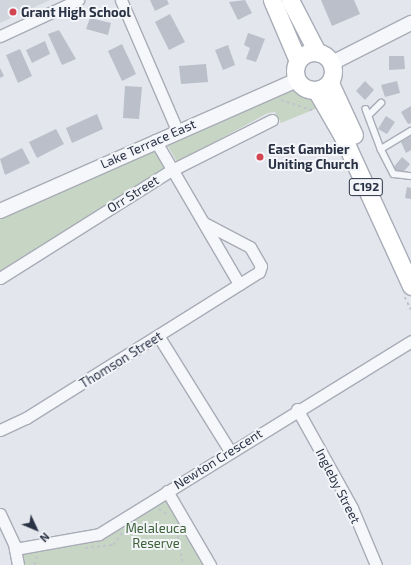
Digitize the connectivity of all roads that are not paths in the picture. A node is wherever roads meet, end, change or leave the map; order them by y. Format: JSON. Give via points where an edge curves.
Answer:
{"nodes":[{"id":1,"x":78,"y":0,"type":"edge"},
{"id":2,"x":121,"y":0,"type":"edge"},
{"id":3,"x":272,"y":0,"type":"edge"},
{"id":4,"x":290,"y":0,"type":"edge"},
{"id":5,"x":411,"y":23,"type":"edge"},
{"id":6,"x":0,"y":36,"type":"edge"},
{"id":7,"x":317,"y":52,"type":"junction"},
{"id":8,"x":298,"y":60,"type":"junction"},
{"id":9,"x":332,"y":63,"type":"junction"},
{"id":10,"x":297,"y":80,"type":"junction"},
{"id":11,"x":323,"y":86,"type":"junction"},
{"id":12,"x":381,"y":103,"type":"dead end"},
{"id":13,"x":366,"y":109,"type":"dead end"},
{"id":14,"x":368,"y":115,"type":"junction"},
{"id":15,"x":272,"y":120,"type":"dead end"},
{"id":16,"x":177,"y":130,"type":"junction"},
{"id":17,"x":411,"y":131,"type":"edge"},
{"id":18,"x":155,"y":140,"type":"junction"},
{"id":19,"x":381,"y":149,"type":"junction"},
{"id":20,"x":170,"y":171,"type":"junction"},
{"id":21,"x":411,"y":176,"type":"edge"},
{"id":22,"x":0,"y":211,"type":"edge"},
{"id":23,"x":204,"y":223,"type":"junction"},
{"id":24,"x":411,"y":258,"type":"edge"},
{"id":25,"x":0,"y":278,"type":"edge"},
{"id":26,"x":239,"y":284,"type":"junction"},
{"id":27,"x":411,"y":286,"type":"edge"},
{"id":28,"x":159,"y":337,"type":"junction"},
{"id":29,"x":411,"y":341,"type":"edge"},
{"id":30,"x":297,"y":409,"type":"junction"},
{"id":31,"x":0,"y":430,"type":"edge"},
{"id":32,"x":230,"y":451,"type":"junction"},
{"id":33,"x":167,"y":491,"type":"junction"},
{"id":34,"x":0,"y":514,"type":"edge"},
{"id":35,"x":15,"y":549,"type":"junction"},
{"id":36,"x":18,"y":565,"type":"edge"},
{"id":37,"x":210,"y":565,"type":"edge"},
{"id":38,"x":376,"y":565,"type":"edge"}],
"edges":[{"from":1,"to":6,"type":"street"},
{"from":2,"to":16,"type":"street"},
{"from":3,"to":8,"type":"main road"},
{"from":4,"to":7,"type":"main road"},
{"from":5,"to":9,"type":"street"},
{"from":7,"to":8,"type":"main road","via":[[306,53]]},
{"from":7,"to":9,"type":"main road"},
{"from":8,"to":10,"type":"main road"},
{"from":9,"to":11,"type":"main road"},
{"from":10,"to":11,"type":"main road","via":[[302,86]]},
{"from":10,"to":16,"type":"street","name":"Lake Terrace East"},
{"from":11,"to":24,"type":"main road","number":"C192"},
{"from":11,"to":27,"type":"main road","number":"C192","via":[[342,135]]},
{"from":12,"to":14,"type":"lane"},
{"from":13,"to":14,"type":"lane"},
{"from":14,"to":19,"type":"lane"},
{"from":15,"to":20,"type":"street","name":"Orr Street"},
{"from":16,"to":18,"type":"street","name":"Lake Terrace East"},
{"from":17,"to":19,"type":"lane"},
{"from":18,"to":20,"type":"street","name":"Thomson Street"},
{"from":18,"to":22,"type":"street","name":"Lake Terrace East"},
{"from":19,"to":21,"type":"lane","via":[[394,174]]},
{"from":20,"to":23,"type":"street","name":"Thomson Street"},
{"from":20,"to":25,"type":"street","name":"Orr Street"},
{"from":23,"to":26,"type":"street","name":"Thomson Street"},
{"from":23,"to":26,"type":"street","name":"Thomson Street","via":[[250,247],[261,266],[259,272]]},
{"from":26,"to":28,"type":"street","name":"Thomson Street"},
{"from":28,"to":31,"type":"street","name":"Thomson Street","via":[[26,418]]},
{"from":28,"to":32,"type":"street"},
{"from":29,"to":30,"type":"street","name":"Newton Crescent"},
{"from":30,"to":32,"type":"street","name":"Newton Crescent"},
{"from":30,"to":38,"type":"street","name":"Ingleby Street","via":[[352,508]]},
{"from":32,"to":33,"type":"street","name":"Newton Crescent"},
{"from":33,"to":35,"type":"street","name":"Newton Crescent","via":[[99,534]]},
{"from":33,"to":37,"type":"street"},
{"from":34,"to":35,"type":"street"},
{"from":35,"to":36,"type":"street"}]}
